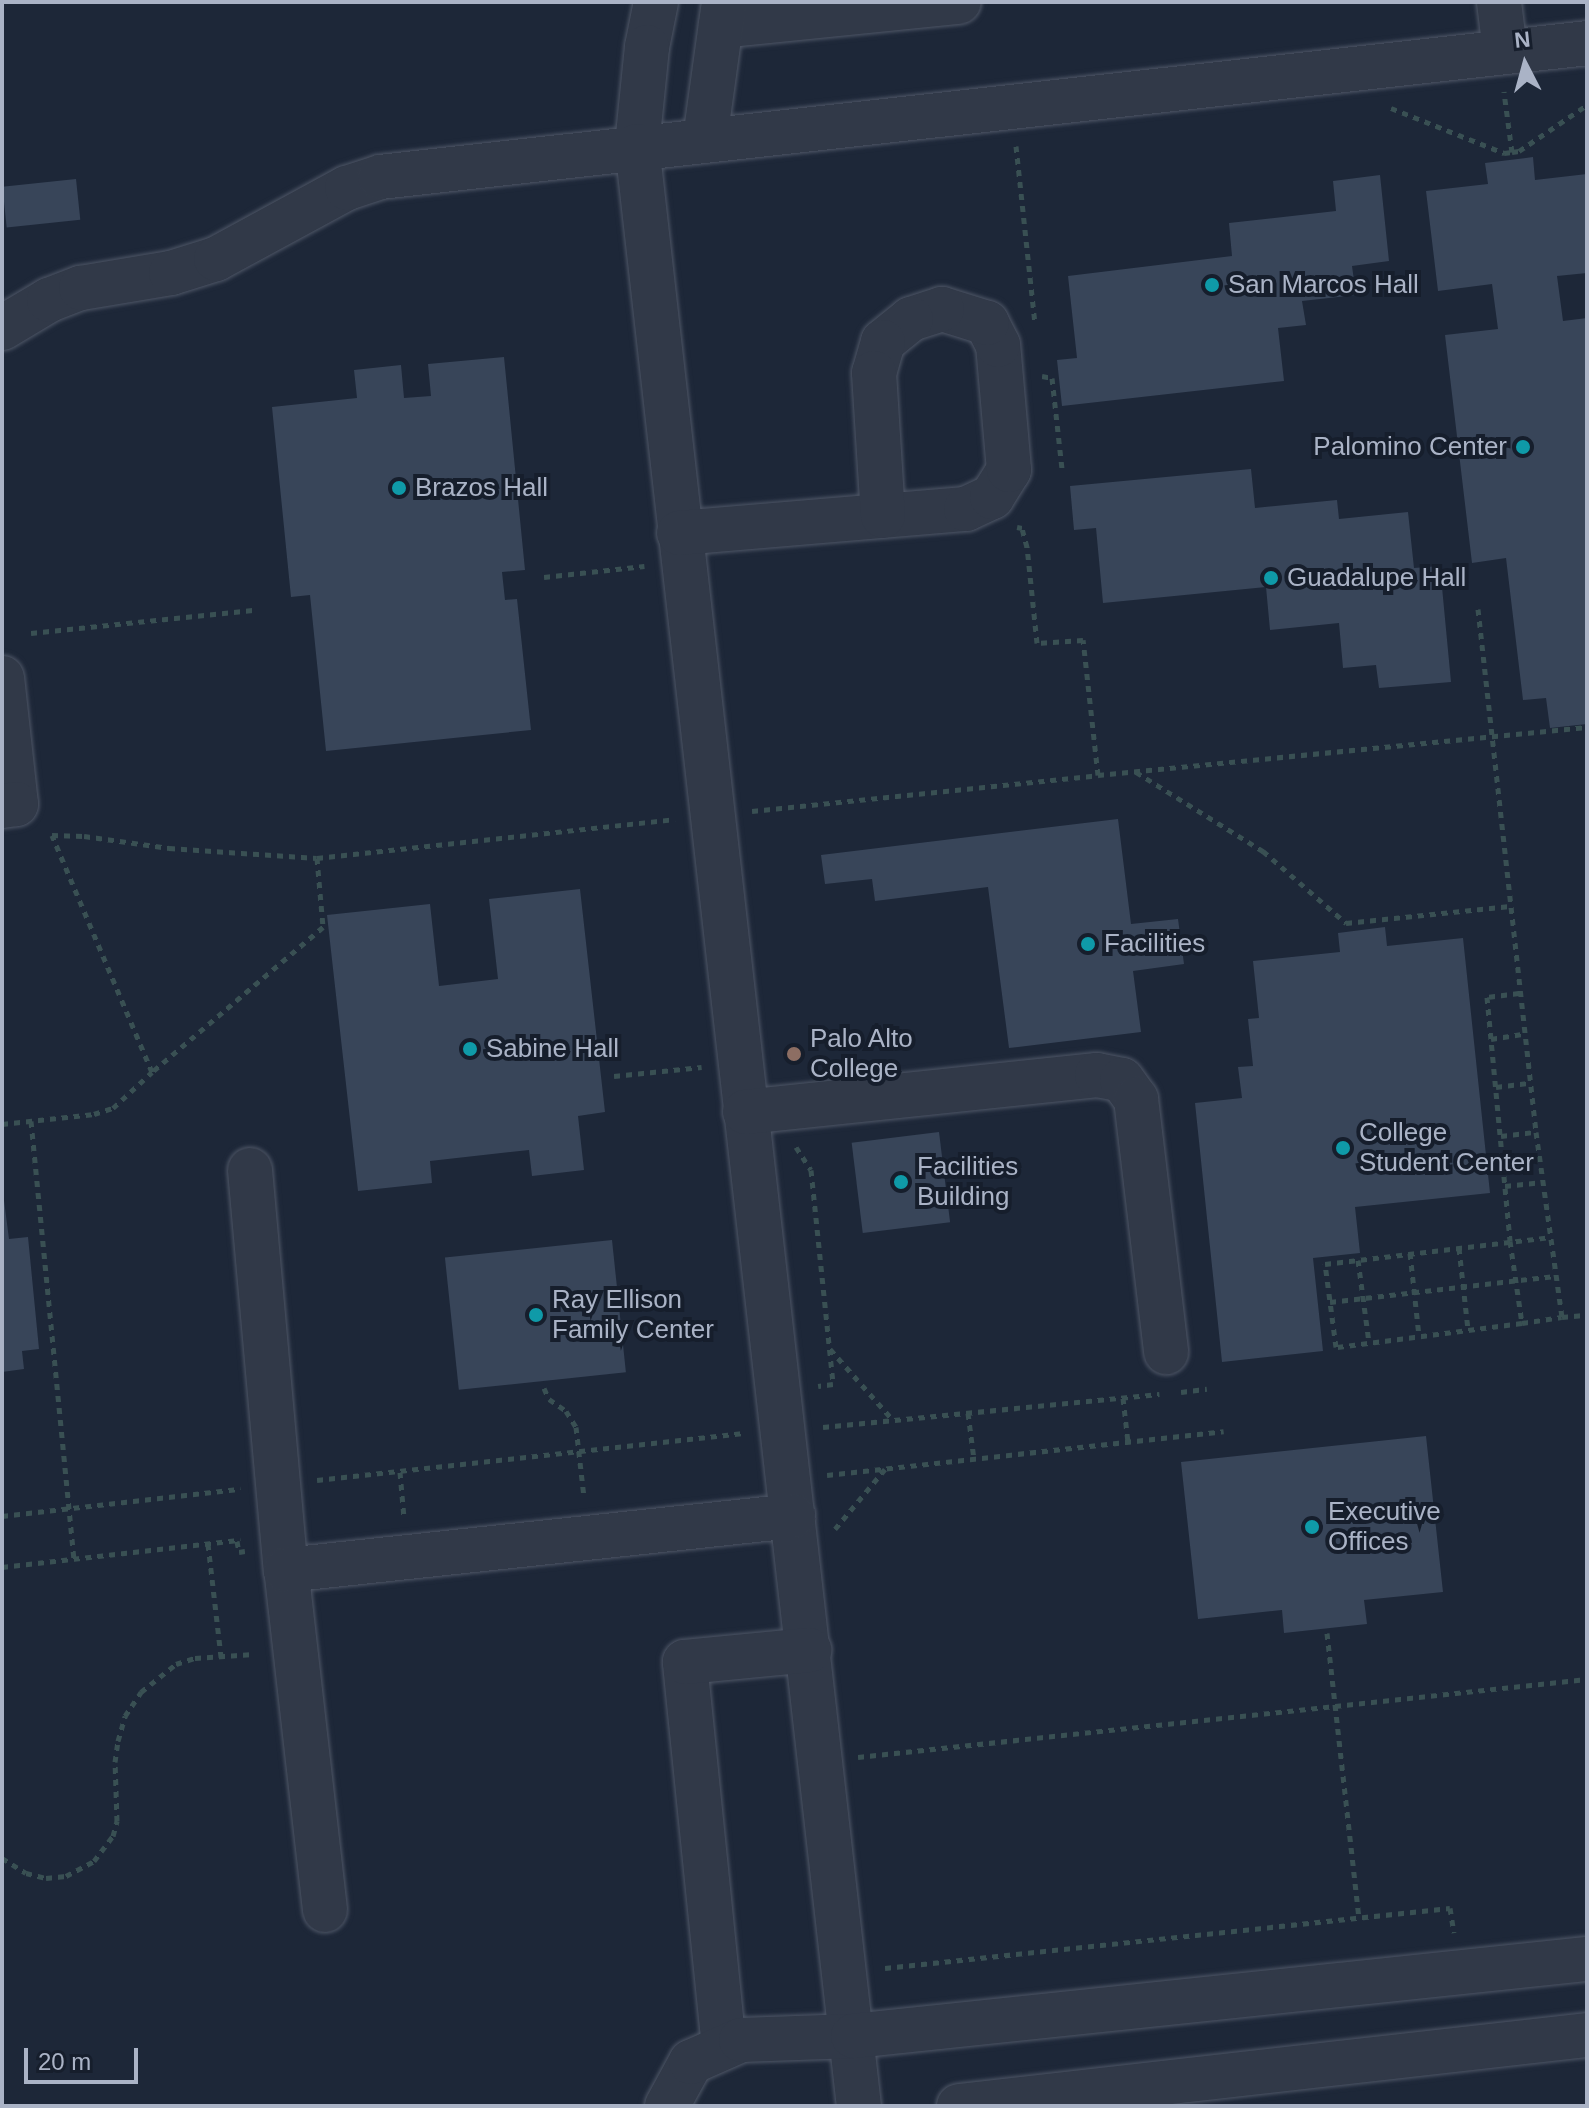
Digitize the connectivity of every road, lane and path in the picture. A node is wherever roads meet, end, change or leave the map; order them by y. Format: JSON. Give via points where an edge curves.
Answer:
{"nodes":[{"id":1,"x":656,"y":2,"type":"edge"},
{"id":2,"x":959,"y":2,"type":"edge"},
{"id":3,"x":1499,"y":2,"type":"edge"},
{"id":4,"x":723,"y":14,"type":"edge"},
{"id":5,"x":1587,"y":43,"type":"edge"},
{"id":6,"x":1505,"y":51,"type":"junction"},
{"id":7,"x":1011,"y":105,"type":"junction"},
{"id":8,"x":1505,"y":105,"type":"dead end"},
{"id":9,"x":1587,"y":105,"type":"edge"},
{"id":10,"x":1421,"y":120,"type":"dead end"},
{"id":11,"x":705,"y":139,"type":"junction"},
{"id":12,"x":637,"y":146,"type":"junction"},
{"id":13,"x":1512,"y":152,"type":"junction"},
{"id":14,"x":2,"y":328,"type":"edge"},
{"id":15,"x":1036,"y":331,"type":"dead end"},
{"id":16,"x":1040,"y":362,"type":"dead end"},
{"id":17,"x":1062,"y":469,"type":"dead end"},
{"id":18,"x":883,"y":516,"type":"junction"},
{"id":19,"x":1011,"y":525,"type":"dead end"},
{"id":20,"x":666,"y":549,"type":"junction"},
{"id":21,"x":544,"y":577,"type":"dead end"},
{"id":22,"x":1478,"y":609,"type":"dead end"},
{"id":23,"x":253,"y":610,"type":"dead end"},
{"id":24,"x":31,"y":633,"type":"dead end"},
{"id":25,"x":2,"y":678,"type":"edge"},
{"id":26,"x":1587,"y":727,"type":"edge"},
{"id":27,"x":1491,"y":736,"type":"junction"},
{"id":28,"x":1135,"y":771,"type":"junction"},
{"id":29,"x":1098,"y":775,"type":"junction"},
{"id":30,"x":2,"y":806,"type":"edge"},
{"id":31,"x":711,"y":815,"type":"junction"},
{"id":32,"x":317,"y":858,"type":"junction"},
{"id":33,"x":1510,"y":906,"type":"junction"},
{"id":34,"x":1519,"y":993,"type":"junction"},
{"id":35,"x":1524,"y":1034,"type":"junction"},
{"id":36,"x":1491,"y":1039,"type":"junction"},
{"id":37,"x":707,"y":1066,"type":"dead end"},
{"id":38,"x":152,"y":1072,"type":"junction"},
{"id":39,"x":614,"y":1076,"type":"dead end"},
{"id":40,"x":1530,"y":1083,"type":"junction"},
{"id":41,"x":1496,"y":1087,"type":"junction"},
{"id":42,"x":760,"y":1110,"type":"junction"},
{"id":43,"x":31,"y":1121,"type":"junction"},
{"id":44,"x":2,"y":1124,"type":"edge"},
{"id":45,"x":1536,"y":1132,"type":"junction"},
{"id":46,"x":1501,"y":1136,"type":"junction"},
{"id":47,"x":250,"y":1170,"type":"dead end"},
{"id":48,"x":1543,"y":1182,"type":"junction"},
{"id":49,"x":1505,"y":1186,"type":"junction"},
{"id":50,"x":1550,"y":1237,"type":"junction"},
{"id":51,"x":1510,"y":1241,"type":"junction"},
{"id":52,"x":1459,"y":1248,"type":"junction"},
{"id":53,"x":1410,"y":1253,"type":"junction"},
{"id":54,"x":1358,"y":1260,"type":"junction"},
{"id":55,"x":1556,"y":1276,"type":"junction"},
{"id":56,"x":1516,"y":1280,"type":"junction"},
{"id":57,"x":1463,"y":1287,"type":"junction"},
{"id":58,"x":1414,"y":1292,"type":"junction"},
{"id":59,"x":1364,"y":1298,"type":"junction"},
{"id":60,"x":1330,"y":1302,"type":"junction"},
{"id":61,"x":1587,"y":1315,"type":"edge"},
{"id":62,"x":1562,"y":1317,"type":"junction"},
{"id":63,"x":1522,"y":1323,"type":"junction"},
{"id":64,"x":1468,"y":1330,"type":"junction"},
{"id":65,"x":1419,"y":1336,"type":"junction"},
{"id":66,"x":1369,"y":1343,"type":"junction"},
{"id":67,"x":829,"y":1348,"type":"junction"},
{"id":68,"x":1170,"y":1379,"type":"junction"},
{"id":69,"x":813,"y":1387,"type":"dead end"},
{"id":70,"x":544,"y":1388,"type":"dead end"},
{"id":71,"x":1207,"y":1389,"type":"dead end"},
{"id":72,"x":1123,"y":1398,"type":"junction"},
{"id":73,"x":968,"y":1413,"type":"junction"},
{"id":74,"x":893,"y":1420,"type":"junction"},
{"id":75,"x":810,"y":1429,"type":"dead end"},
{"id":76,"x":1224,"y":1431,"type":"dead end"},
{"id":77,"x":746,"y":1432,"type":"dead end"},
{"id":78,"x":1128,"y":1442,"type":"junction"},
{"id":79,"x":579,"y":1452,"type":"junction"},
{"id":80,"x":974,"y":1459,"type":"junction"},
{"id":81,"x":885,"y":1469,"type":"junction"},
{"id":82,"x":400,"y":1472,"type":"junction"},
{"id":83,"x":814,"y":1476,"type":"dead end"},
{"id":84,"x":278,"y":1484,"type":"junction"},
{"id":85,"x":584,"y":1502,"type":"dead end"},
{"id":86,"x":68,"y":1509,"type":"junction"},
{"id":87,"x":2,"y":1516,"type":"edge"},
{"id":88,"x":404,"y":1522,"type":"dead end"},
{"id":89,"x":812,"y":1525,"type":"junction"},
{"id":90,"x":237,"y":1541,"type":"junction"},
{"id":91,"x":208,"y":1544,"type":"junction"},
{"id":92,"x":273,"y":1552,"type":"junction"},
{"id":93,"x":74,"y":1560,"type":"junction"},
{"id":94,"x":2,"y":1567,"type":"edge"},
{"id":95,"x":1327,"y":1633,"type":"dead end"},
{"id":96,"x":809,"y":1650,"type":"junction"},
{"id":97,"x":263,"y":1653,"type":"dead end"},
{"id":98,"x":221,"y":1657,"type":"junction"},
{"id":99,"x":1587,"y":1679,"type":"edge"},
{"id":100,"x":1335,"y":1707,"type":"junction"},
{"id":101,"x":845,"y":1758,"type":"dead end"},
{"id":102,"x":2,"y":1858,"type":"edge"},
{"id":103,"x":325,"y":1910,"type":"dead end"},
{"id":104,"x":1359,"y":1917,"type":"junction"},
{"id":105,"x":1469,"y":1932,"type":"dead end"},
{"id":106,"x":1587,"y":1959,"type":"edge"},
{"id":107,"x":884,"y":1968,"type":"dead end"},
{"id":108,"x":1587,"y":2035,"type":"edge"},
{"id":109,"x":853,"y":2036,"type":"junction"},
{"id":110,"x":724,"y":2047,"type":"junction"},
{"id":111,"x":1148,"y":2096,"type":"edge"},
{"id":112,"x":667,"y":2106,"type":"edge"},
{"id":113,"x":859,"y":2106,"type":"edge"},
{"id":114,"x":959,"y":2106,"type":"edge"}],
"edges":[{"from":1,"to":12,"type":"lane"},
{"from":2,"to":4,"type":"lane"},
{"from":3,"to":6,"type":"lane"},
{"from":4,"to":11,"type":"lane"},
{"from":5,"to":6,"type":"lane"},
{"from":6,"to":7,"type":"lane"},
{"from":7,"to":11,"type":"lane"},
{"from":7,"to":15,"type":"path"},
{"from":8,"to":13,"type":"path"},
{"from":9,"to":13,"type":"path"},
{"from":10,"to":13,"type":"path"},
{"from":11,"to":12,"type":"lane"},
{"from":12,"to":14,"type":"lane","via":[[380,177],[347,188],[216,259],[171,273],[81,288]]},
{"from":12,"to":20,"type":"lane"},
{"from":16,"to":17,"type":"path","via":[[1042,378],[1052,378]]},
{"from":18,"to":18,"type":"lane","via":[[874,373],[883,342],[911,319],[942,309],[969,314],[987,323],[998,345],[1009,470],[992,497],[966,509]]},
{"from":18,"to":20,"type":"lane"},
{"from":19,"to":29,"type":"path","via":[[1022,528],[1027,547],[1037,643],[1083,640]]},
{"from":20,"to":21,"type":"path"},
{"from":20,"to":31,"type":"lane"},
{"from":22,"to":27,"type":"path"},
{"from":23,"to":24,"type":"path"},
{"from":25,"to":30,"type":"lane","via":[[16,804]]},
{"from":26,"to":27,"type":"path"},
{"from":27,"to":28,"type":"path"},
{"from":27,"to":33,"type":"path"},
{"from":28,"to":29,"type":"path"},
{"from":28,"to":33,"type":"path","via":[[1263,851],[1346,923]]},
{"from":29,"to":31,"type":"path"},
{"from":31,"to":32,"type":"path"},
{"from":31,"to":42,"type":"lane"},
{"from":32,"to":38,"type":"path","via":[[323,927]]},
{"from":32,"to":38,"type":"path","via":[[52,835]]},
{"from":33,"to":34,"type":"path"},
{"from":34,"to":35,"type":"path"},
{"from":34,"to":36,"type":"path","via":[[1487,997]]},
{"from":35,"to":36,"type":"path"},
{"from":35,"to":40,"type":"path"},
{"from":36,"to":41,"type":"path"},
{"from":37,"to":39,"type":"path"},
{"from":38,"to":43,"type":"path","via":[[113,1108]]},
{"from":40,"to":41,"type":"path"},
{"from":40,"to":45,"type":"path"},
{"from":41,"to":46,"type":"path"},
{"from":42,"to":67,"type":"path","via":[[811,1170]]},
{"from":42,"to":68,"type":"lane","via":[[1097,1075],[1122,1080],[1136,1099]]},
{"from":42,"to":89,"type":"lane"},
{"from":43,"to":44,"type":"path"},
{"from":43,"to":86,"type":"path"},
{"from":45,"to":46,"type":"path"},
{"from":45,"to":48,"type":"path"},
{"from":46,"to":49,"type":"path"},
{"from":47,"to":84,"type":"lane"},
{"from":48,"to":49,"type":"path"},
{"from":48,"to":50,"type":"path"},
{"from":49,"to":51,"type":"path"},
{"from":50,"to":51,"type":"path"},
{"from":50,"to":55,"type":"path"},
{"from":51,"to":52,"type":"path"},
{"from":51,"to":56,"type":"path"},
{"from":52,"to":53,"type":"path"},
{"from":52,"to":57,"type":"path"},
{"from":53,"to":54,"type":"path"},
{"from":53,"to":58,"type":"path"},
{"from":54,"to":59,"type":"path"},
{"from":54,"to":60,"type":"path","via":[[1325,1264]]},
{"from":55,"to":56,"type":"path"},
{"from":55,"to":62,"type":"path"},
{"from":56,"to":57,"type":"path"},
{"from":56,"to":63,"type":"path"},
{"from":57,"to":58,"type":"path"},
{"from":57,"to":64,"type":"path"},
{"from":58,"to":59,"type":"path"},
{"from":58,"to":65,"type":"path"},
{"from":59,"to":60,"type":"path"},
{"from":59,"to":66,"type":"path"},
{"from":60,"to":66,"type":"path","via":[[1336,1347]]},
{"from":61,"to":62,"type":"path"},
{"from":62,"to":63,"type":"path"},
{"from":63,"to":64,"type":"path"},
{"from":64,"to":65,"type":"path"},
{"from":65,"to":66,"type":"path"},
{"from":67,"to":69,"type":"path","via":[[833,1384]]},
{"from":67,"to":74,"type":"path"},
{"from":68,"to":71,"type":"path"},
{"from":68,"to":72,"type":"path"},
{"from":70,"to":79,"type":"path","via":[[572,1418]]},
{"from":72,"to":73,"type":"path"},
{"from":72,"to":78,"type":"path"},
{"from":73,"to":74,"type":"path"},
{"from":73,"to":80,"type":"path"},
{"from":74,"to":75,"type":"path"},
{"from":76,"to":78,"type":"path"},
{"from":77,"to":79,"type":"path"},
{"from":78,"to":80,"type":"path"},
{"from":79,"to":82,"type":"path"},
{"from":79,"to":85,"type":"path"},
{"from":80,"to":81,"type":"path"},
{"from":81,"to":83,"type":"path"},
{"from":81,"to":89,"type":"path"},
{"from":82,"to":84,"type":"path"},
{"from":82,"to":88,"type":"path"},
{"from":84,"to":86,"type":"path"},
{"from":84,"to":92,"type":"lane"},
{"from":86,"to":87,"type":"path"},
{"from":86,"to":93,"type":"path"},
{"from":89,"to":92,"type":"lane"},
{"from":89,"to":96,"type":"lane"},
{"from":90,"to":91,"type":"path"},
{"from":90,"to":92,"type":"path"},
{"from":90,"to":92,"type":"path","via":[[239,1552]]},
{"from":91,"to":93,"type":"path"},
{"from":91,"to":98,"type":"path"},
{"from":92,"to":103,"type":"lane"},
{"from":93,"to":94,"type":"path"},
{"from":95,"to":100,"type":"path"},
{"from":96,"to":109,"type":"lane"},
{"from":96,"to":110,"type":"lane","via":[[685,1662]]},
{"from":97,"to":98,"type":"path"},
{"from":98,"to":102,"type":"path","via":[[176,1664],[141,1692],[125,1716],[115,1762],[117,1821],[113,1836],[94,1861],[81,1871],[46,1878]]},
{"from":99,"to":100,"type":"path"},
{"from":100,"to":101,"type":"path"},
{"from":100,"to":104,"type":"path"},
{"from":104,"to":105,"type":"path","via":[[1450,1908],[1454,1934]]},
{"from":104,"to":107,"type":"path"},
{"from":106,"to":109,"type":"lane"},
{"from":108,"to":111,"type":"lane"},
{"from":109,"to":110,"type":"lane","via":[[741,2040]]},
{"from":109,"to":113,"type":"lane"},
{"from":110,"to":112,"type":"lane","via":[[691,2062]]},
{"from":111,"to":114,"type":"lane"}]}
